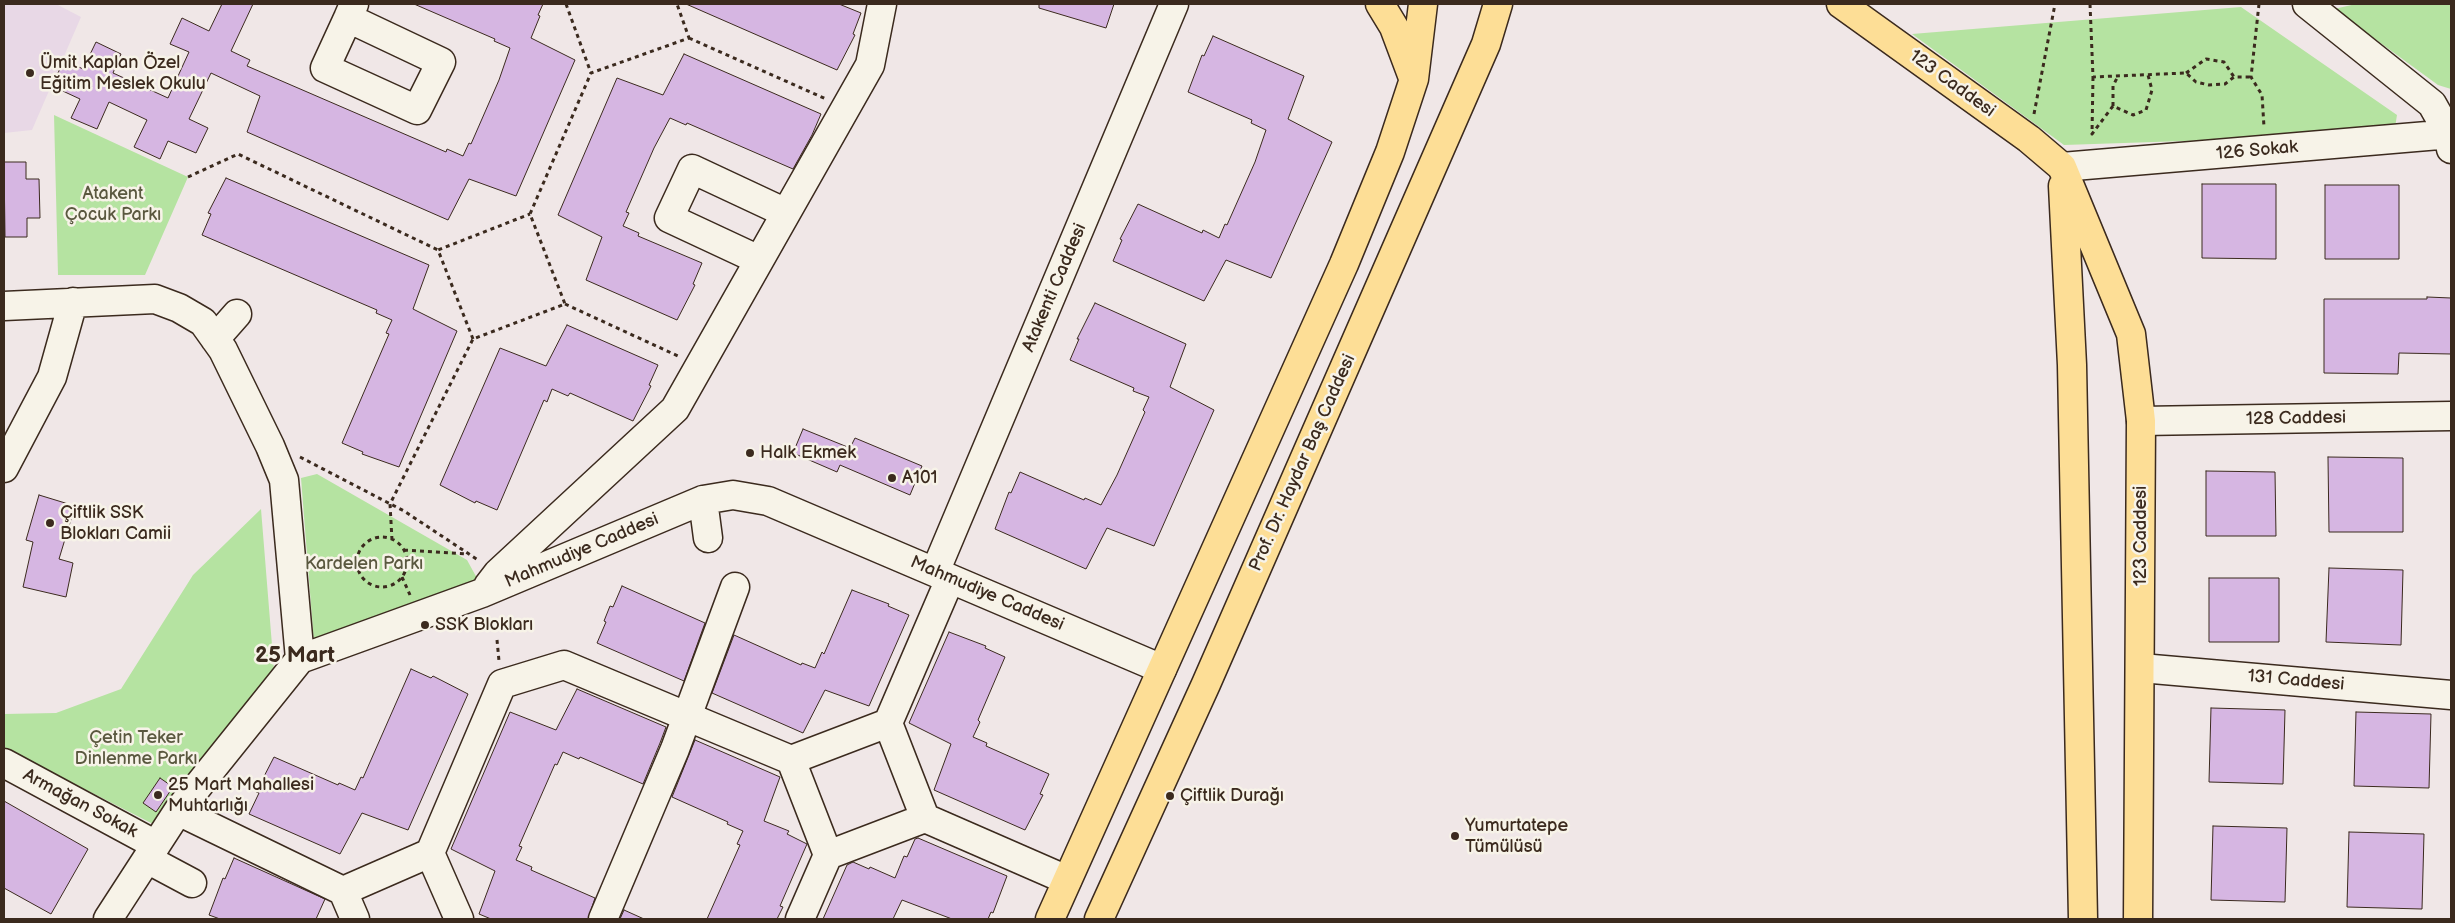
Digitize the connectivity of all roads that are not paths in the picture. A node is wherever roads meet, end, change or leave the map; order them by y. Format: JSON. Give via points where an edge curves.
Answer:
{"nodes":[{"id":1,"x":882,"y":4,"type":"edge"},
{"id":2,"x":1174,"y":4,"type":"edge"},
{"id":3,"x":1380,"y":4,"type":"edge"},
{"id":4,"x":1423,"y":4,"type":"edge"},
{"id":5,"x":1498,"y":4,"type":"edge"},
{"id":6,"x":1841,"y":4,"type":"edge"},
{"id":7,"x":2306,"y":4,"type":"edge"},
{"id":8,"x":1414,"y":79,"type":"junction"},
{"id":9,"x":2450,"y":139,"type":"edge"},
{"id":10,"x":2062,"y":167,"type":"junction"},
{"id":11,"x":786,"y":213,"type":"junction"},
{"id":12,"x":759,"y":260,"type":"junction"},
{"id":13,"x":73,"y":302,"type":"junction"},
{"id":14,"x":4,"y":306,"type":"edge"},
{"id":15,"x":237,"y":314,"type":"dead end"},
{"id":16,"x":215,"y":339,"type":"junction"},
{"id":17,"x":2451,"y":416,"type":"edge"},
{"id":18,"x":2141,"y":421,"type":"junction"},
{"id":19,"x":4,"y":468,"type":"edge"},
{"id":20,"x":703,"y":500,"type":"junction"},
{"id":21,"x":708,"y":538,"type":"dead end"},
{"id":22,"x":942,"y":576,"type":"junction"},
{"id":23,"x":490,"y":583,"type":"junction"},
{"id":24,"x":735,"y":586,"type":"dead end"},
{"id":25,"x":300,"y":659,"type":"junction"},
{"id":26,"x":2140,"y":668,"type":"junction"},
{"id":27,"x":1162,"y":669,"type":"junction"},
{"id":28,"x":2451,"y":695,"type":"edge"},
{"id":29,"x":686,"y":718,"type":"junction"},
{"id":30,"x":888,"y":723,"type":"junction"},
{"id":31,"x":791,"y":760,"type":"junction"},
{"id":32,"x":4,"y":763,"type":"edge"},
{"id":33,"x":178,"y":811,"type":"junction"},
{"id":34,"x":925,"y":818,"type":"junction"},
{"id":35,"x":151,"y":852,"type":"junction"},
{"id":36,"x":430,"y":853,"type":"junction"},
{"id":37,"x":828,"y":855,"type":"junction"},
{"id":38,"x":1067,"y":880,"type":"junction"},
{"id":39,"x":192,"y":883,"type":"dead end"},
{"id":40,"x":343,"y":891,"type":"junction"},
{"id":41,"x":108,"y":919,"type":"edge"},
{"id":42,"x":355,"y":919,"type":"edge"},
{"id":43,"x":459,"y":919,"type":"edge"},
{"id":44,"x":603,"y":919,"type":"edge"},
{"id":45,"x":800,"y":919,"type":"edge"},
{"id":46,"x":1050,"y":919,"type":"edge"},
{"id":47,"x":1099,"y":919,"type":"edge"},
{"id":48,"x":2083,"y":919,"type":"edge"},
{"id":49,"x":2138,"y":919,"type":"edge"}],
"edges":[{"from":1,"to":11,"type":"street","via":[[870,66]]},
{"from":2,"to":22,"type":"street","name":"Atakenti Caddesi"},
{"from":3,"to":8,"type":"main road","via":[[1394,27]]},
{"from":4,"to":8,"type":"main road"},
{"from":5,"to":47,"type":"main road","name":"Prof. Dr. Haydar Baş Caddesi","via":[[1486,44],[1206,684]]},
{"from":6,"to":10,"type":"main road","name":"123 Caddesi"},
{"from":7,"to":9,"type":"street","via":[[2432,104]]},
{"from":8,"to":27,"type":"main road","via":[[1390,152],[1344,264]]},
{"from":9,"to":10,"type":"street","name":"126 Sokak"},
{"from":10,"to":18,"type":"main road","name":"123 Caddesi","via":[[2131,334]]},
{"from":10,"to":48,"type":"main road","via":[[2072,365]]},
{"from":11,"to":12,"type":"street"},
{"from":11,"to":12,"type":"street","via":[[692,169],[669,218]]},
{"from":12,"to":23,"type":"street","via":[[675,409]]},
{"from":13,"to":14,"type":"street"},
{"from":13,"to":16,"type":"street","via":[[155,299],[203,322]]},
{"from":13,"to":19,"type":"street","via":[[52,377]]},
{"from":15,"to":16,"type":"street"},
{"from":16,"to":25,"type":"street","via":[[284,480]]},
{"from":17,"to":18,"type":"street","name":"128 Caddesi"},
{"from":18,"to":26,"type":"main road","name":"123 Caddesi"},
{"from":20,"to":21,"type":"street"},
{"from":20,"to":22,"type":"street","name":"Mahmudiye Caddesi","via":[[733,495],[768,501]]},
{"from":20,"to":23,"type":"street","name":"Mahmudiye Caddesi"},
{"from":22,"to":27,"type":"street","name":"Mahmudiye Caddesi"},
{"from":22,"to":30,"type":"street","name":"Atakenti Caddesi"},
{"from":23,"to":25,"type":"street","name":"Mahmudiye Caddesi"},
{"from":24,"to":29,"type":"street"},
{"from":25,"to":33,"type":"street"},
{"from":26,"to":28,"type":"street","name":"131 Caddesi"},
{"from":26,"to":49,"type":"main road","name":"123 Caddesi"},
{"from":27,"to":38,"type":"main road"},
{"from":29,"to":31,"type":"street"},
{"from":29,"to":36,"type":"street","via":[[564,665],[502,684]]},
{"from":29,"to":44,"type":"street"},
{"from":30,"to":31,"type":"street"},
{"from":30,"to":34,"type":"street"},
{"from":31,"to":37,"type":"street"},
{"from":32,"to":35,"type":"street","name":"Armağan Sokak"},
{"from":33,"to":35,"type":"street"},
{"from":33,"to":40,"type":"street"},
{"from":34,"to":37,"type":"street"},
{"from":34,"to":38,"type":"street"},
{"from":35,"to":39,"type":"street","name":"Armağan Sokak"},
{"from":35,"to":41,"type":"street"},
{"from":36,"to":40,"type":"street"},
{"from":36,"to":43,"type":"street"},
{"from":37,"to":45,"type":"street"},
{"from":38,"to":46,"type":"main road"},
{"from":40,"to":42,"type":"street"}]}
